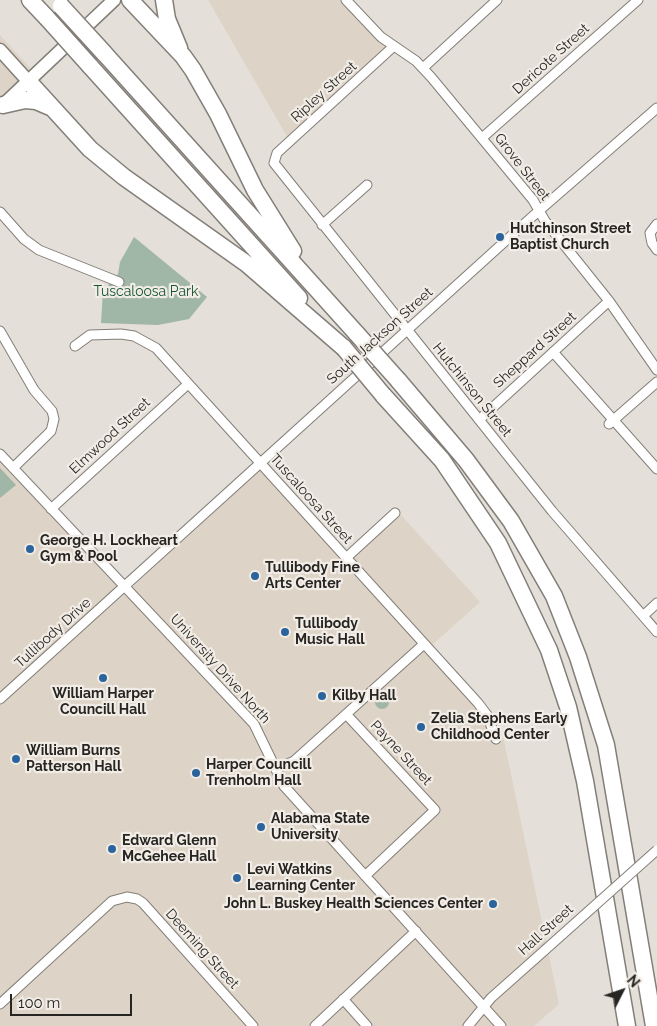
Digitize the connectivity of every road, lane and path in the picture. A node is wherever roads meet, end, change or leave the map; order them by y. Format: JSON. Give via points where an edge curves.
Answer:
{"nodes":[{"id":1,"x":30,"y":0,"type":"edge"},
{"id":2,"x":114,"y":0,"type":"edge"},
{"id":3,"x":130,"y":0,"type":"edge"},
{"id":4,"x":164,"y":0,"type":"edge"},
{"id":5,"x":346,"y":0,"type":"edge"},
{"id":6,"x":497,"y":0,"type":"edge"},
{"id":7,"x":638,"y":0,"type":"edge"},
{"id":8,"x":58,"y":3,"type":"edge"},
{"id":9,"x":394,"y":46,"type":"junction"},
{"id":10,"x":0,"y":50,"type":"edge"},
{"id":11,"x":183,"y":56,"type":"junction"},
{"id":12,"x":423,"y":68,"type":"junction"},
{"id":13,"x":28,"y":81,"type":"junction"},
{"id":14,"x":1,"y":105,"type":"edge"},
{"id":15,"x":52,"y":108,"type":"junction"},
{"id":16,"x":657,"y":108,"type":"edge"},
{"id":17,"x":482,"y":138,"type":"junction"},
{"id":18,"x":274,"y":160,"type":"joint"},
{"id":19,"x":367,"y":186,"type":"dead end"},
{"id":20,"x":540,"y":211,"type":"junction"},
{"id":21,"x":0,"y":212,"type":"edge"},
{"id":22,"x":657,"y":224,"type":"edge"},
{"id":23,"x":322,"y":225,"type":"junction"},
{"id":24,"x":657,"y":250,"type":"edge"},
{"id":25,"x":119,"y":282,"type":"dead end"},
{"id":26,"x":327,"y":300,"type":"junction"},
{"id":27,"x":609,"y":301,"type":"junction"},
{"id":28,"x":406,"y":330,"type":"junction"},
{"id":29,"x":0,"y":331,"type":"edge"},
{"id":30,"x":75,"y":346,"type":"dead end"},
{"id":31,"x":344,"y":348,"type":"junction"},
{"id":32,"x":553,"y":352,"type":"junction"},
{"id":33,"x":657,"y":370,"type":"edge"},
{"id":34,"x":657,"y":382,"type":"edge"},
{"id":35,"x":188,"y":384,"type":"junction"},
{"id":36,"x":479,"y":420,"type":"junction"},
{"id":37,"x":611,"y":422,"type":"junction"},
{"id":38,"x":0,"y":454,"type":"edge"},
{"id":39,"x":260,"y":464,"type":"junction"},
{"id":40,"x":12,"y":468,"type":"junction"},
{"id":41,"x":657,"y":469,"type":"edge"},
{"id":42,"x":51,"y":509,"type":"junction"},
{"id":43,"x":395,"y":513,"type":"dead end"},
{"id":44,"x":346,"y":558,"type":"junction"},
{"id":45,"x":125,"y":588,"type":"junction"},
{"id":46,"x":657,"y":604,"type":"edge"},
{"id":47,"x":643,"y":616,"type":"junction"},
{"id":48,"x":657,"y":632,"type":"edge"},
{"id":49,"x":424,"y":644,"type":"junction"},
{"id":50,"x":0,"y":699,"type":"edge"},
{"id":51,"x":346,"y":714,"type":"junction"},
{"id":52,"x":496,"y":739,"type":"dead end"},
{"id":53,"x":276,"y":769,"type":"junction"},
{"id":54,"x":657,"y":850,"type":"edge"},
{"id":55,"x":657,"y":854,"type":"edge"},
{"id":56,"x":647,"y":858,"type":"junction"},
{"id":57,"x":365,"y":876,"type":"junction"},
{"id":58,"x":416,"y":931,"type":"junction"},
{"id":59,"x":640,"y":941,"type":"junction"},
{"id":60,"x":344,"y":1000,"type":"junction"},
{"id":61,"x":0,"y":1004,"type":"edge"},
{"id":62,"x":657,"y":1005,"type":"edge"},
{"id":63,"x":484,"y":1007,"type":"junction"},
{"id":64,"x":253,"y":1026,"type":"edge"},
{"id":65,"x":315,"y":1026,"type":"edge"},
{"id":66,"x":368,"y":1026,"type":"edge"},
{"id":67,"x":468,"y":1026,"type":"edge"},
{"id":68,"x":501,"y":1026,"type":"edge"},
{"id":69,"x":627,"y":1026,"type":"edge"},
{"id":70,"x":654,"y":1026,"type":"edge"}],
"edges":[{"from":1,"to":31,"type":"highway","bridge":true},
{"from":2,"to":13,"type":"main road"},
{"from":3,"to":11,"type":"highway"},
{"from":4,"to":11,"type":"highway","via":[[167,19]]},
{"from":5,"to":9,"type":"street","name":"Grove Street"},
{"from":6,"to":12,"type":"street"},
{"from":7,"to":17,"type":"street","name":"Dericote Street"},
{"from":8,"to":26,"type":"highway","bridge":true},
{"from":9,"to":12,"type":"street","name":"Grove Street"},
{"from":9,"to":18,"type":"street","name":"Ripley Street","via":[[277,152]]},
{"from":10,"to":13,"type":"main road"},
{"from":11,"to":26,"type":"highway","via":[[214,108],[255,190]]},
{"from":12,"to":17,"type":"street","name":"Grove Street"},
{"from":13,"to":14,"type":"main road"},
{"from":13,"to":15,"type":"highway"},
{"from":14,"to":15,"type":"highway","via":[[31,100]]},
{"from":15,"to":31,"type":"highway","via":[[69,129],[107,164],[241,260]]},
{"from":16,"to":20,"type":"street","name":"South Jackson Street"},
{"from":17,"to":20,"type":"street","name":"Grove Street"},
{"from":18,"to":23,"type":"street","name":"Hutchinson Street"},
{"from":19,"to":23,"type":"street"},
{"from":20,"to":27,"type":"street","name":"Grove Street"},
{"from":20,"to":28,"type":"street","name":"South Jackson Street"},
{"from":21,"to":25,"type":"street","via":[[24,239],[39,250]]},
{"from":22,"to":24,"type":"street","via":[[650,238]]},
{"from":23,"to":28,"type":"street","name":"Hutchinson Street"},
{"from":26,"to":59,"type":"highway","bridge":true,"via":[[466,460],[500,506],[554,596],[578,657],[606,745]]},
{"from":27,"to":32,"type":"street","name":"Sheppard Street"},
{"from":27,"to":33,"type":"street","name":"Grove Street"},
{"from":28,"to":36,"type":"street","name":"Hutchinson Street"},
{"from":28,"to":39,"type":"street","name":"South Jackson Street"},
{"from":29,"to":40,"type":"street","via":[[34,390],[52,410],[54,420],[46,436]]},
{"from":30,"to":35,"type":"street","name":"Tuscaloosa Street","via":[[90,335],[134,336],[156,348]]},
{"from":31,"to":69,"type":"highway","bridge":true,"via":[[442,460],[498,543],[549,650],[568,707],[585,781]]},
{"from":32,"to":36,"type":"street","name":"Sheppard Street"},
{"from":32,"to":37,"type":"street"},
{"from":34,"to":37,"type":"street"},
{"from":35,"to":39,"type":"street","name":"Tuscaloosa Street"},
{"from":35,"to":42,"type":"street","name":"Elmwood Street"},
{"from":36,"to":47,"type":"street","name":"Hutchinson Street"},
{"from":37,"to":41,"type":"street"},
{"from":38,"to":40,"type":"street","name":"University Drive North"},
{"from":39,"to":44,"type":"street","name":"Tuscaloosa Street"},
{"from":39,"to":45,"type":"street","name":"South Jackson Street"},
{"from":40,"to":42,"type":"street","name":"University Drive North"},
{"from":42,"to":45,"type":"street","name":"University Drive North"},
{"from":43,"to":44,"type":"street"},
{"from":44,"to":49,"type":"street","name":"Tuscaloosa Street"},
{"from":45,"to":50,"type":"street","name":"Tullibody Drive"},
{"from":45,"to":53,"type":"street","name":"University Drive North","via":[[254,724]]},
{"from":46,"to":47,"type":"street"},
{"from":47,"to":48,"type":"street","name":"Hutchinson Street"},
{"from":49,"to":51,"type":"street"},
{"from":49,"to":52,"type":"street","name":"Tuscaloosa Street","via":[[487,715]]},
{"from":51,"to":53,"type":"street","via":[[294,761]]},
{"from":51,"to":57,"type":"street","name":"Payne Street","via":[[435,810]]},
{"from":53,"to":57,"type":"street","name":"University Drive North","via":[[284,786]]},
{"from":54,"to":56,"type":"street","name":"Hall Street","bridge":true},
{"from":55,"to":56,"type":"street","name":"Hall Street"},
{"from":56,"to":63,"type":"street","name":"Hall Street","bridge":true},
{"from":57,"to":58,"type":"street","name":"University Drive North"},
{"from":58,"to":60,"type":"street"},
{"from":58,"to":63,"type":"street","name":"University Drive North"},
{"from":59,"to":62,"type":"highway"},
{"from":59,"to":70,"type":"highway"},
{"from":60,"to":65,"type":"street"},
{"from":60,"to":66,"type":"street"},
{"from":61,"to":64,"type":"street","name":"Deeming Street","via":[[112,901],[127,897],[143,903]]},
{"from":63,"to":67,"type":"street","name":"Hall Street"},
{"from":63,"to":68,"type":"street","name":"University Drive North"}]}
